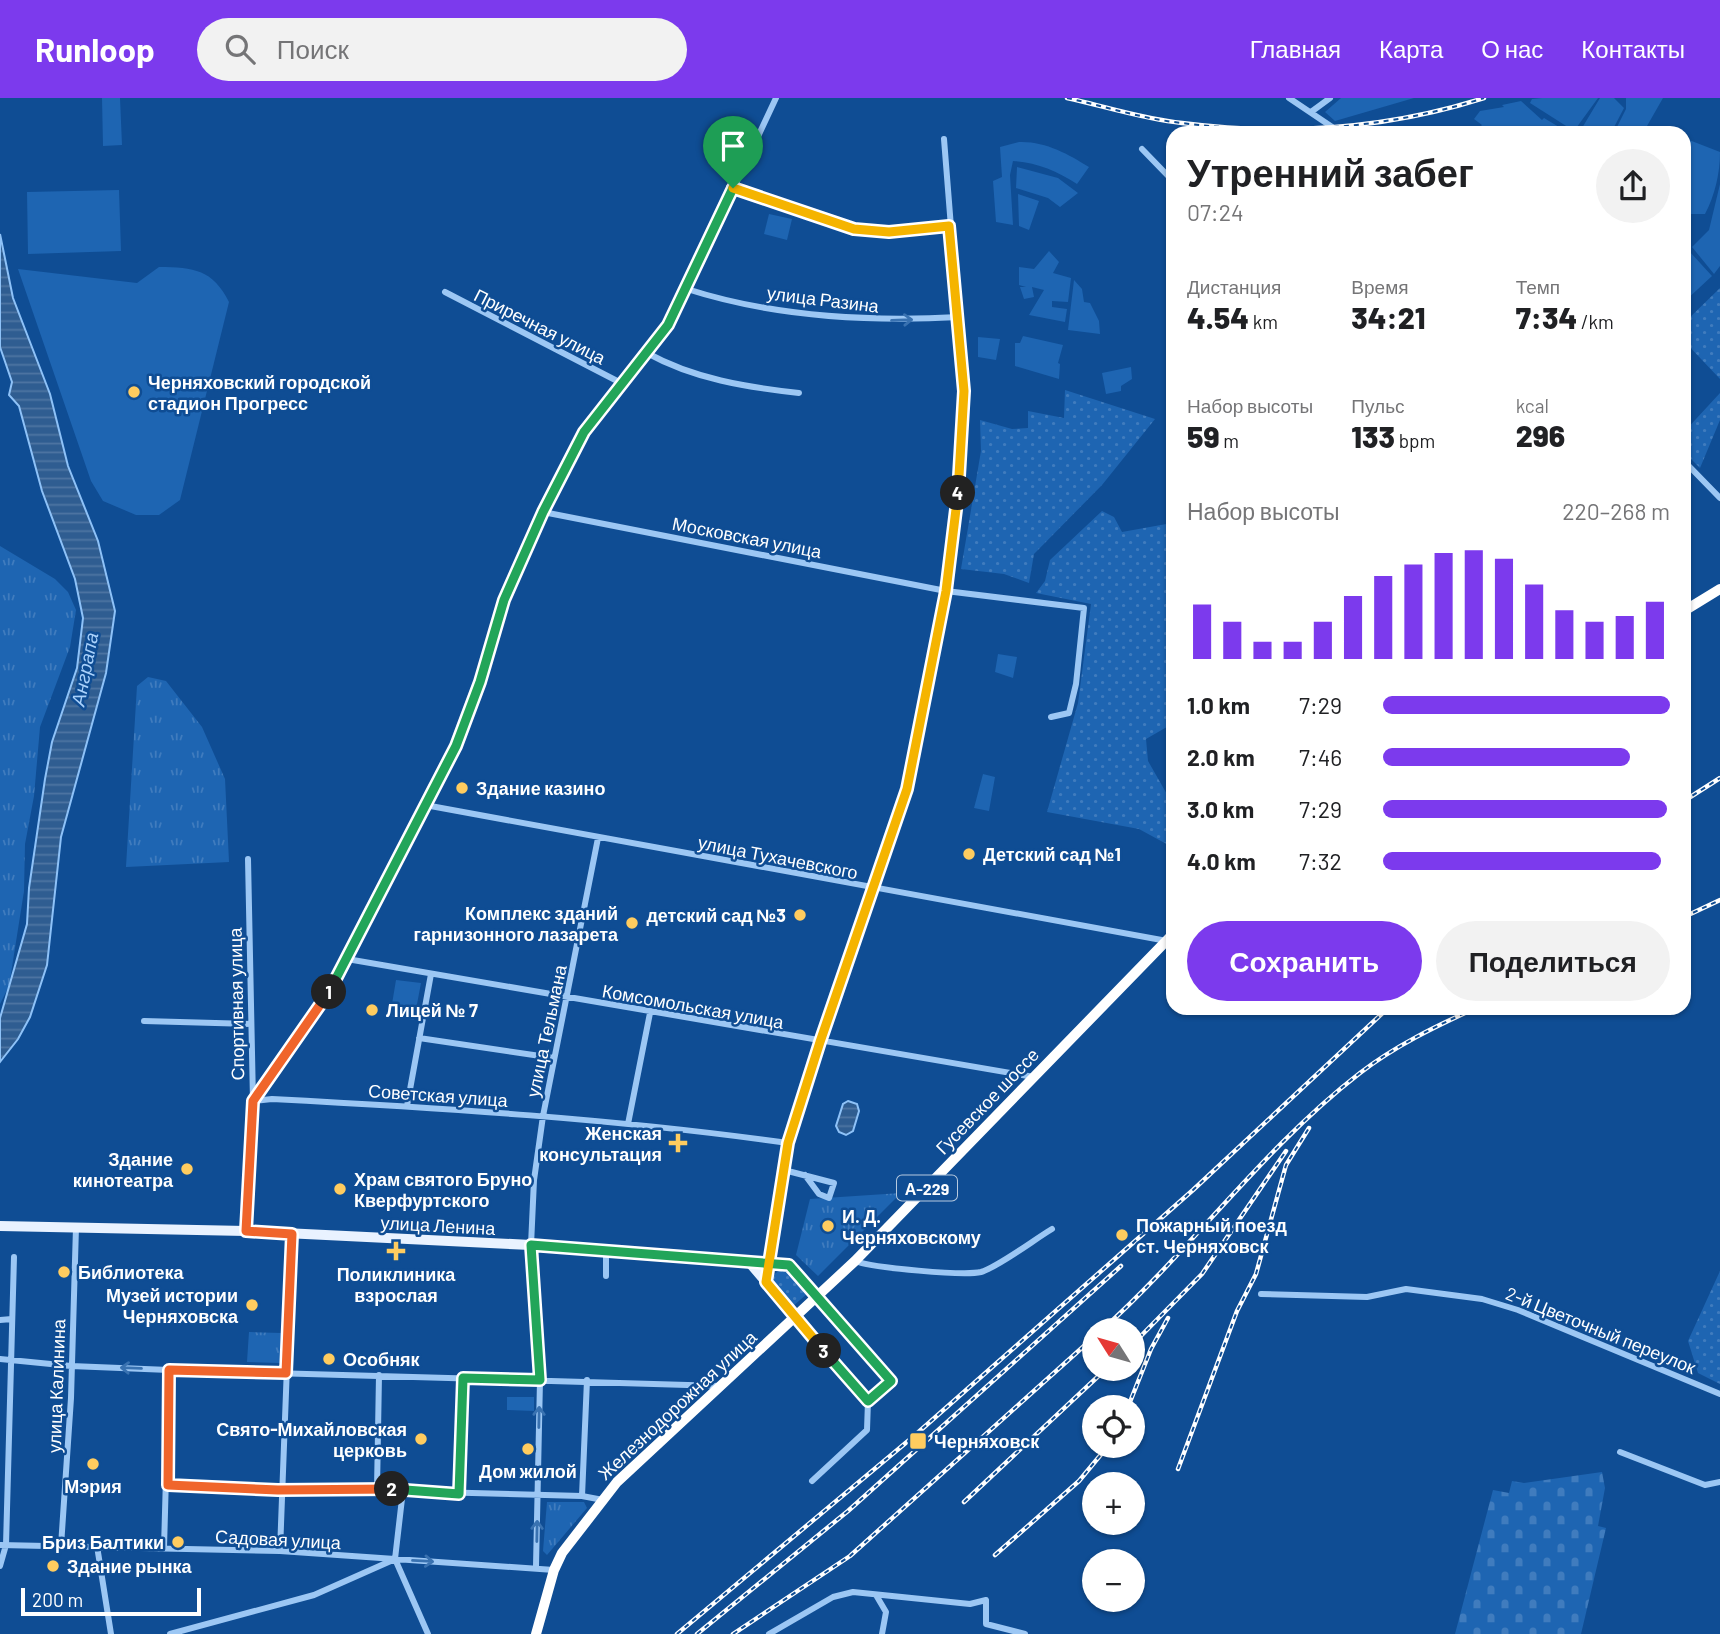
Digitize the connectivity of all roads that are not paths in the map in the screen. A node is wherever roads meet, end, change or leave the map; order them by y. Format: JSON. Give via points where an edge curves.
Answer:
{"nodes":[{"id":1,"x":776,"y":98,"type":"edge"},
{"id":2,"x":1289,"y":98,"type":"edge"},
{"id":3,"x":1330,"y":98,"type":"edge"},
{"id":4,"x":1311,"y":112,"type":"junction"},
{"id":5,"x":1331,"y":126,"type":"edge"},
{"id":6,"x":944,"y":139,"type":"dead end"},
{"id":7,"x":1142,"y":149,"type":"dead end"},
{"id":8,"x":1166,"y":174,"type":"edge"},
{"id":9,"x":733,"y":188,"type":"junction"},
{"id":10,"x":949,"y":226,"type":"junction"},
{"id":11,"x":687,"y":289,"type":"junction"},
{"id":12,"x":445,"y":292,"type":"dead end"},
{"id":13,"x":959,"y":317,"type":"junction"},
{"id":14,"x":647,"y":353,"type":"junction"},
{"id":15,"x":623,"y":384,"type":"junction"},
{"id":16,"x":799,"y":393,"type":"dead end"},
{"id":17,"x":1691,"y":468,"type":"edge"},
{"id":18,"x":1720,"y":498,"type":"edge"},
{"id":19,"x":543,"y":512,"type":"junction"},
{"id":20,"x":1720,"y":589,"type":"edge"},
{"id":21,"x":946,"y":591,"type":"junction"},
{"id":22,"x":1691,"y":607,"type":"edge"},
{"id":23,"x":1051,"y":717,"type":"dead end"},
{"id":24,"x":425,"y":805,"type":"junction"},
{"id":25,"x":598,"y":838,"type":"junction"},
{"id":26,"x":248,"y":859,"type":"dead end"},
{"id":27,"x":873,"y":889,"type":"junction"},
{"id":28,"x":1166,"y":937,"type":"edge"},
{"id":29,"x":1166,"y":942,"type":"edge"},
{"id":30,"x":347,"y":959,"type":"junction"},
{"id":31,"x":431,"y":974,"type":"junction"},
{"id":32,"x":568,"y":999,"type":"junction"},
{"id":33,"x":649,"y":1013,"type":"junction"},
{"id":34,"x":144,"y":1021,"type":"dead end"},
{"id":35,"x":251,"y":1024,"type":"junction"},
{"id":36,"x":419,"y":1038,"type":"junction"},
{"id":37,"x":820,"y":1042,"type":"junction"},
{"id":38,"x":554,"y":1058,"type":"junction"},
{"id":39,"x":1034,"y":1077,"type":"junction"},
{"id":40,"x":253,"y":1101,"type":"junction"},
{"id":41,"x":407,"y":1106,"type":"junction"},
{"id":42,"x":543,"y":1116,"type":"junction"},
{"id":43,"x":628,"y":1124,"type":"junction"},
{"id":44,"x":788,"y":1143,"type":"junction"},
{"id":45,"x":784,"y":1170,"type":"junction"},
{"id":46,"x":805,"y":1175,"type":"junction"},
{"id":47,"x":0,"y":1226,"type":"edge"},
{"id":48,"x":76,"y":1226,"type":"junction"},
{"id":49,"x":1052,"y":1229,"type":"dead end"},
{"id":50,"x":246,"y":1231,"type":"junction"},
{"id":51,"x":292,"y":1234,"type":"junction"},
{"id":52,"x":531,"y":1245,"type":"junction"},
{"id":53,"x":606,"y":1251,"type":"junction"},
{"id":54,"x":14,"y":1257,"type":"dead end"},
{"id":55,"x":856,"y":1261,"type":"junction"},
{"id":56,"x":748,"y":1262,"type":"junction"},
{"id":57,"x":770,"y":1263,"type":"junction"},
{"id":58,"x":606,"y":1276,"type":"dead end"},
{"id":59,"x":766,"y":1282,"type":"junction"},
{"id":60,"x":1261,"y":1294,"type":"dead end"},
{"id":61,"x":818,"y":1298,"type":"junction"},
{"id":62,"x":12,"y":1319,"type":"junction"},
{"id":63,"x":796,"y":1319,"type":"junction"},
{"id":64,"x":0,"y":1320,"type":"edge"},
{"id":65,"x":0,"y":1359,"type":"edge"},
{"id":66,"x":11,"y":1359,"type":"junction"},
{"id":67,"x":71,"y":1366,"type":"junction"},
{"id":68,"x":169,"y":1370,"type":"junction"},
{"id":69,"x":286,"y":1373,"type":"junction"},
{"id":70,"x":379,"y":1375,"type":"junction"},
{"id":71,"x":463,"y":1378,"type":"junction"},
{"id":72,"x":587,"y":1380,"type":"junction"},
{"id":73,"x":540,"y":1382,"type":"junction"},
{"id":74,"x":723,"y":1386,"type":"junction"},
{"id":75,"x":1720,"y":1394,"type":"edge"},
{"id":76,"x":868,"y":1401,"type":"junction"},
{"id":77,"x":3,"y":1434,"type":"edge"},
{"id":78,"x":1620,"y":1452,"type":"dead end"},
{"id":79,"x":812,"y":1481,"type":"dead end"},
{"id":80,"x":1720,"y":1482,"type":"edge"},
{"id":81,"x":168,"y":1485,"type":"junction"},
{"id":82,"x":377,"y":1489,"type":"junction"},
{"id":83,"x":282,"y":1490,"type":"junction"},
{"id":84,"x":402,"y":1490,"type":"junction"},
{"id":85,"x":459,"y":1494,"type":"junction"},
{"id":86,"x":537,"y":1495,"type":"junction"},
{"id":87,"x":582,"y":1496,"type":"junction"},
{"id":88,"x":603,"y":1500,"type":"junction"},
{"id":89,"x":3,"y":1545,"type":"edge"},
{"id":90,"x":61,"y":1546,"type":"junction"},
{"id":91,"x":97,"y":1546,"type":"junction"},
{"id":92,"x":164,"y":1548,"type":"junction"},
{"id":93,"x":280,"y":1551,"type":"junction"},
{"id":94,"x":395,"y":1559,"type":"junction"},
{"id":95,"x":0,"y":1566,"type":"edge"},
{"id":96,"x":536,"y":1566,"type":"junction"},
{"id":97,"x":554,"y":1570,"type":"junction"},
{"id":98,"x":876,"y":1595,"type":"junction"},
{"id":99,"x":1012,"y":1633,"type":"edge"},
{"id":100,"x":111,"y":1634,"type":"edge"},
{"id":101,"x":170,"y":1634,"type":"edge"},
{"id":102,"x":428,"y":1634,"type":"edge"},
{"id":103,"x":536,"y":1634,"type":"edge"},
{"id":104,"x":769,"y":1634,"type":"edge"},
{"id":105,"x":882,"y":1634,"type":"edge"},
{"id":106,"x":1025,"y":1634,"type":"edge"}],
"edges":[{"from":1,"to":9,"type":"street"},
{"from":2,"to":4,"type":"street"},
{"from":3,"to":4,"type":"street"},
{"from":4,"to":5,"type":"street"},
{"from":6,"to":10,"type":"street"},
{"from":7,"to":8,"type":"street"},
{"from":9,"to":10,"type":"street","via":[[854,229],[889,232]]},
{"from":9,"to":11,"type":"street"},
{"from":10,"to":13,"type":"street"},
{"from":11,"to":13,"type":"street","name":"улица Разина","one_way":true,"via":[[713,298],[852,319]]},
{"from":11,"to":14,"type":"street"},
{"from":12,"to":15,"type":"street","name":"Приречная улица"},
{"from":13,"to":21,"type":"street","via":[[962,455]]},
{"from":14,"to":15,"type":"street"},
{"from":14,"to":16,"type":"street","via":[[700,376]]},
{"from":15,"to":19,"type":"street","via":[[584,432]]},
{"from":17,"to":18,"type":"street"},
{"from":19,"to":21,"type":"street","name":"Московская улица"},
{"from":19,"to":24,"type":"street","via":[[504,600],[456,746]]},
{"from":20,"to":22,"type":"highway"},
{"from":21,"to":23,"type":"street","name":"Московская улица","via":[[1084,608],[1069,713]]},
{"from":21,"to":27,"type":"street","via":[[907,789]]},
{"from":24,"to":25,"type":"street","name":"улица Тухачевского"},
{"from":24,"to":30,"type":"street"},
{"from":25,"to":27,"type":"street","name":"улица Тухачевского"},
{"from":25,"to":32,"type":"street","name":"улица Тельмана"},
{"from":26,"to":35,"type":"street","name":"Спортивная улица"},
{"from":27,"to":28,"type":"street","name":"улица Тухачевского"},
{"from":27,"to":37,"type":"street"},
{"from":29,"to":39,"type":"highway","name":"Гусевское шоссе","number":"А-229"},
{"from":30,"to":31,"type":"street","name":"Комсомольская улица"},
{"from":30,"to":40,"type":"street","via":[[325,1001]]},
{"from":31,"to":32,"type":"street","name":"Комсомольская улица"},
{"from":31,"to":36,"type":"street"},
{"from":32,"to":33,"type":"street","name":"Комсомольская улица"},
{"from":32,"to":38,"type":"street","name":"улица Тельмана"},
{"from":33,"to":37,"type":"street","name":"Комсомольская улица"},
{"from":33,"to":43,"type":"street"},
{"from":34,"to":35,"type":"street"},
{"from":35,"to":40,"type":"street","name":"Спортивная улица"},
{"from":36,"to":38,"type":"street"},
{"from":36,"to":41,"type":"street"},
{"from":37,"to":39,"type":"street","name":"Комсомольская улица"},
{"from":37,"to":44,"type":"street"},
{"from":38,"to":42,"type":"street","name":"улица Тельмана"},
{"from":39,"to":55,"type":"highway","name":"Гусевское шоссе","number":"А-229"},
{"from":40,"to":41,"type":"street","name":"Советская улица"},
{"from":40,"to":50,"type":"street","name":"Спортивная улица"},
{"from":41,"to":42,"type":"street","name":"Советская улица"},
{"from":42,"to":43,"type":"street","name":"Советская улица"},
{"from":42,"to":52,"type":"street","name":"улица Тельмана"},
{"from":43,"to":44,"type":"street","name":"Советская улица"},
{"from":44,"to":45,"type":"street"},
{"from":45,"to":46,"type":"street"},
{"from":45,"to":57,"type":"street"},
{"from":46,"to":46,"type":"street","via":[[834,1183],[829,1198],[819,1194]]},
{"from":47,"to":48,"type":"main road","name":"улица Ленина"},
{"from":48,"to":50,"type":"main road","name":"улица Ленина"},
{"from":48,"to":67,"type":"street","name":"улица Калинина"},
{"from":49,"to":55,"type":"street","via":[[981,1272],[868,1266]]},
{"from":50,"to":51,"type":"main road","name":"улица Ленина"},
{"from":51,"to":52,"type":"main road","name":"улица Ленина"},
{"from":51,"to":69,"type":"street"},
{"from":52,"to":53,"type":"main road","name":"улица Ленина"},
{"from":52,"to":73,"type":"street","name":"улица Тельмана"},
{"from":53,"to":56,"type":"main road","name":"улица Ленина"},
{"from":53,"to":58,"type":"street"},
{"from":54,"to":62,"type":"street"},
{"from":55,"to":61,"type":"highway","name":"Гусевское шоссе","number":"А-229"},
{"from":56,"to":57,"type":"main road","name":"улица Ленина"},
{"from":56,"to":59,"type":"main road"},
{"from":57,"to":59,"type":"street"},
{"from":57,"to":61,"type":"main road","name":"улица Ленина","via":[[792,1268]]},
{"from":59,"to":63,"type":"main road"},
{"from":60,"to":75,"type":"street","name":"2-й Цветочный переулок","via":[[1367,1297],[1406,1289],[1482,1298]]},
{"from":61,"to":63,"type":"highway","name":"Гусевское шоссе","number":"А-229"},
{"from":61,"to":76,"type":"main road","name":"улица Ленина","via":[[891,1381]]},
{"from":62,"to":64,"type":"street"},
{"from":62,"to":66,"type":"street"},
{"from":63,"to":74,"type":"highway","name":"Железнодорожная улица"},
{"from":63,"to":76,"type":"main road"},
{"from":65,"to":66,"type":"street"},
{"from":66,"to":67,"type":"street"},
{"from":66,"to":77,"type":"street"},
{"from":68,"to":67,"type":"street","one_way":true},
{"from":67,"to":90,"type":"street","name":"улица Калинина"},
{"from":68,"to":69,"type":"street"},
{"from":68,"to":81,"type":"street"},
{"from":69,"to":70,"type":"street"},
{"from":69,"to":83,"type":"street"},
{"from":70,"to":71,"type":"street"},
{"from":70,"to":82,"type":"street"},
{"from":71,"to":73,"type":"street"},
{"from":71,"to":85,"type":"street"},
{"from":72,"to":73,"type":"street"},
{"from":72,"to":74,"type":"street"},
{"from":72,"to":87,"type":"street"},
{"from":86,"to":73,"type":"street","name":"улица Тельмана","one_way":true},
{"from":74,"to":88,"type":"highway","name":"Железнодорожная улица","via":[[632,1466]]},
{"from":76,"to":79,"type":"street","via":[[867,1430]]},
{"from":77,"to":89,"type":"street"},
{"from":78,"to":80,"type":"street","via":[[1705,1485]]},
{"from":81,"to":83,"type":"street"},
{"from":81,"to":92,"type":"street"},
{"from":82,"to":83,"type":"street"},
{"from":82,"to":84,"type":"street"},
{"from":83,"to":93,"type":"street"},
{"from":84,"to":85,"type":"street"},
{"from":84,"to":94,"type":"street"},
{"from":85,"to":86,"type":"street"},
{"from":86,"to":87,"type":"street"},
{"from":96,"to":86,"type":"street","name":"улица Тельмана","one_way":true},
{"from":87,"to":88,"type":"street"},
{"from":88,"to":97,"type":"highway","name":"Железнодорожная улица"},
{"from":89,"to":90,"type":"street","name":"Садовая улица"},
{"from":89,"to":95,"type":"street"},
{"from":90,"to":91,"type":"street","name":"Садовая улица"},
{"from":91,"to":92,"type":"street","name":"Садовая улица"},
{"from":91,"to":100,"type":"street"},
{"from":92,"to":93,"type":"street","name":"Садовая улица"},
{"from":93,"to":94,"type":"street","name":"Садовая улица"},
{"from":94,"to":96,"type":"street","name":"Садовая улица","one_way":true},
{"from":94,"to":101,"type":"street","via":[[314,1595]]},
{"from":94,"to":102,"type":"street"},
{"from":96,"to":97,"type":"street","name":"Садовая улица"},
{"from":97,"to":103,"type":"highway","name":"Железнодорожная улица"},
{"from":98,"to":99,"type":"street","via":[[970,1604],[986,1600],[986,1623]]},
{"from":98,"to":104,"type":"street","via":[[853,1592],[833,1597]]},
{"from":98,"to":105,"type":"street","via":[[886,1612]]},
{"from":99,"to":106,"type":"street"}]}
